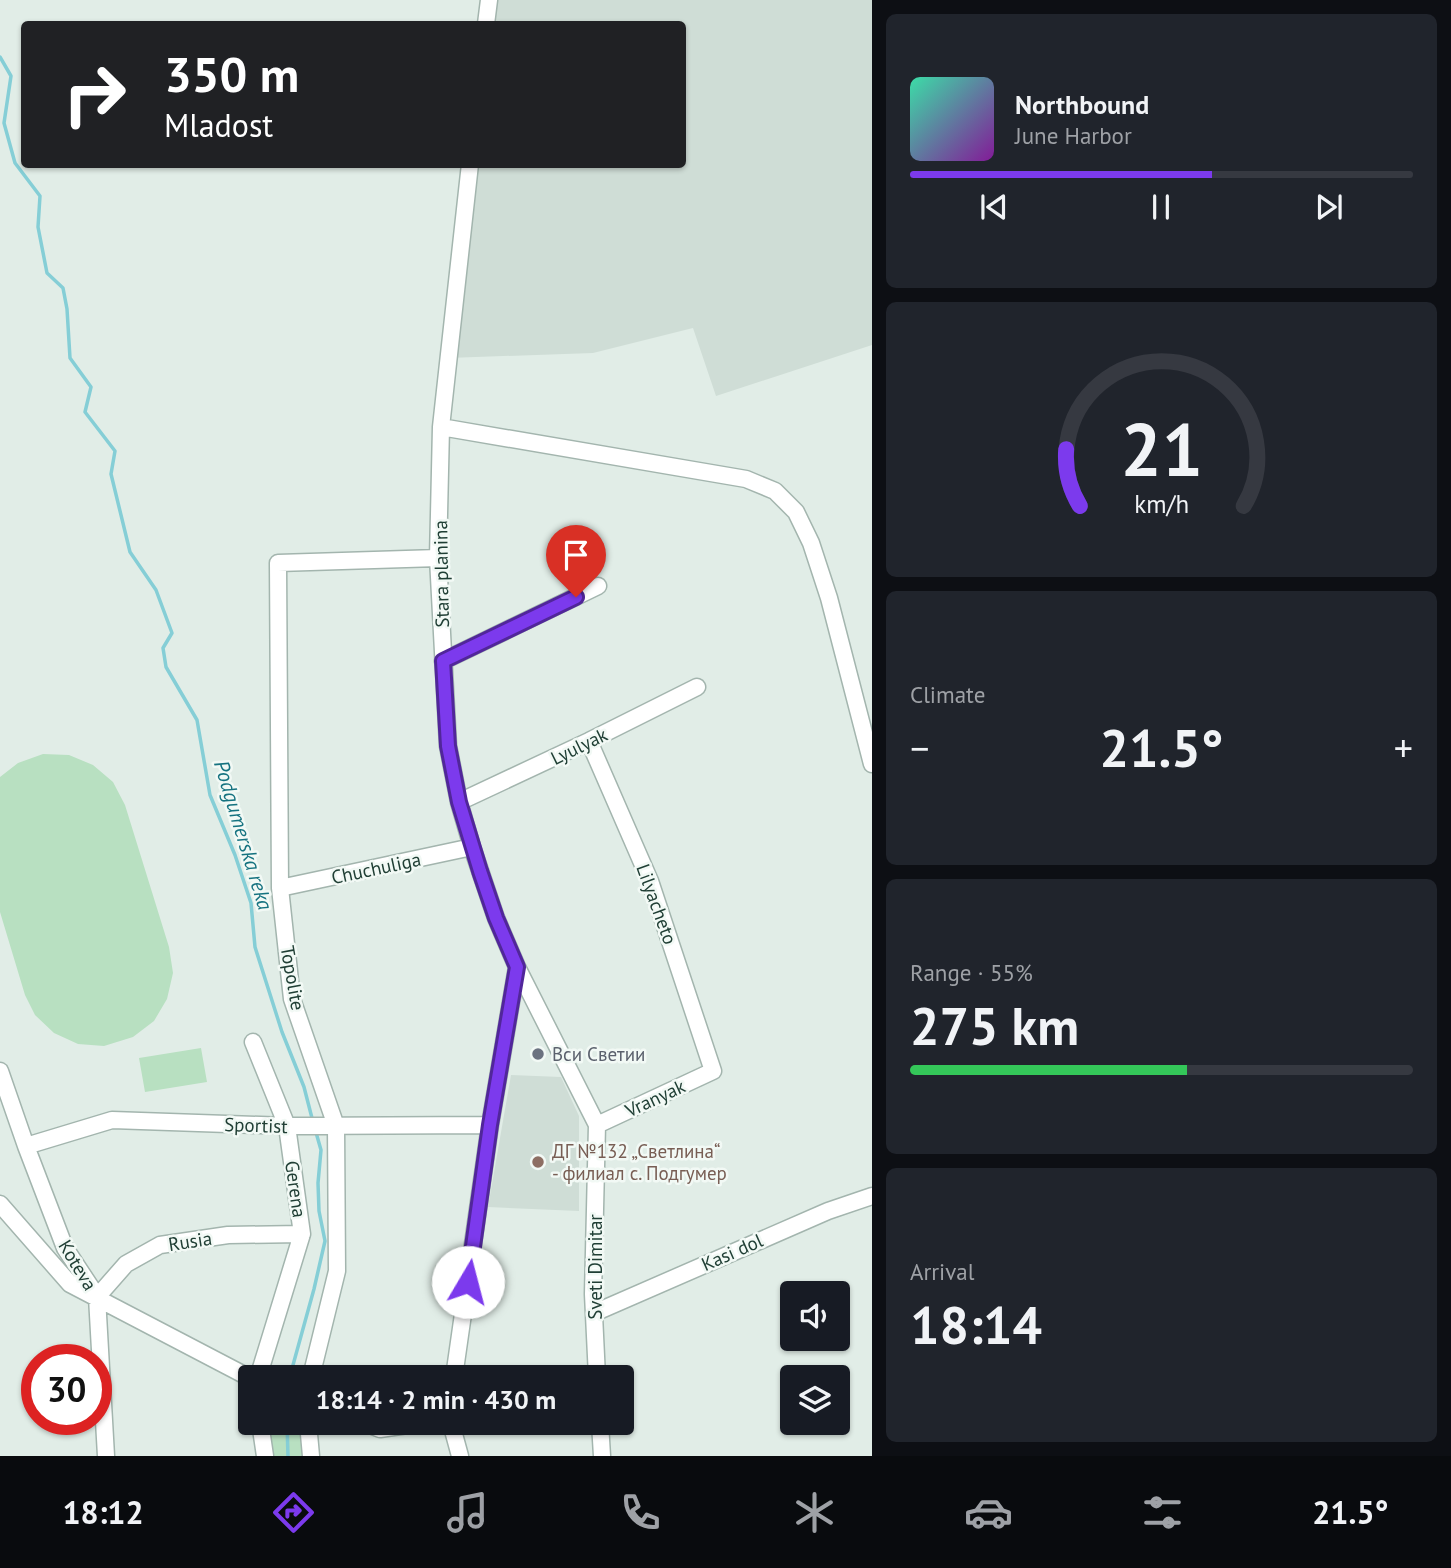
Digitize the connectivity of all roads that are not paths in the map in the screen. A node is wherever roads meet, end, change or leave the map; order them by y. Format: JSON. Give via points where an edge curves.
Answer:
{"nodes":[{"id":1,"x":489,"y":0,"type":"edge"},
{"id":2,"x":486,"y":21,"type":"edge"},
{"id":3,"x":470,"y":168,"type":"edge"},
{"id":4,"x":441,"y":427,"type":"junction"},
{"id":5,"x":438,"y":558,"type":"junction"},
{"id":6,"x":598,"y":586,"type":"dead end"},
{"id":7,"x":443,"y":661,"type":"junction"},
{"id":8,"x":698,"y":687,"type":"dead end"},
{"id":9,"x":589,"y":741,"type":"junction"},
{"id":10,"x":872,"y":764,"type":"edge"},
{"id":11,"x":459,"y":802,"type":"junction"},
{"id":12,"x":472,"y":847,"type":"junction"},
{"id":13,"x":280,"y":888,"type":"junction"},
{"id":14,"x":517,"y":967,"type":"junction"},
{"id":15,"x":253,"y":1042,"type":"dead end"},
{"id":16,"x":0,"y":1071,"type":"edge"},
{"id":17,"x":713,"y":1071,"type":"joint"},
{"id":18,"x":490,"y":1125,"type":"junction"},
{"id":19,"x":597,"y":1125,"type":"junction"},
{"id":20,"x":287,"y":1126,"type":"junction"},
{"id":21,"x":322,"y":1126,"type":"junction"},
{"id":22,"x":26,"y":1146,"type":"junction"},
{"id":23,"x":872,"y":1196,"type":"edge"},
{"id":24,"x":0,"y":1204,"type":"edge"},
{"id":25,"x":302,"y":1234,"type":"junction"},
{"id":26,"x":97,"y":1297,"type":"junction"},
{"id":27,"x":594,"y":1313,"type":"junction"},
{"id":28,"x":262,"y":1365,"type":"edge"},
{"id":29,"x":314,"y":1365,"type":"edge"},
{"id":30,"x":456,"y":1365,"type":"edge"},
{"id":31,"x":596,"y":1365,"type":"edge"},
{"id":32,"x":238,"y":1372,"type":"edge"},
{"id":33,"x":262,"y":1435,"type":"edge"},
{"id":34,"x":309,"y":1435,"type":"edge"},
{"id":35,"x":454,"y":1435,"type":"edge"},
{"id":36,"x":600,"y":1435,"type":"edge"},
{"id":37,"x":107,"y":1455,"type":"edge"},
{"id":38,"x":265,"y":1456,"type":"edge"},
{"id":39,"x":311,"y":1456,"type":"edge"},
{"id":40,"x":460,"y":1456,"type":"edge"},
{"id":41,"x":601,"y":1456,"type":"edge"}],
"edges":[{"from":1,"to":2,"type":"street"},
{"from":3,"to":4,"type":"street","name":"Stara planina"},
{"from":4,"to":5,"type":"street","name":"Stara planina"},
{"from":4,"to":10,"type":"street","via":[[746,479],[775,491],[796,512],[811,543]]},
{"from":5,"to":7,"type":"street","name":"Stara planina"},
{"from":5,"to":13,"type":"street","name":"Topolite","via":[[278,562]]},
{"from":6,"to":7,"type":"street"},
{"from":7,"to":11,"type":"street","name":"Stara planina","via":[[448,746]]},
{"from":8,"to":9,"type":"street","name":"Lyulyak"},
{"from":9,"to":11,"type":"street","name":"Lyulyak"},
{"from":9,"to":17,"type":"street","name":"Lilyacheto","via":[[650,881]]},
{"from":11,"to":12,"type":"street","name":"Stara planina"},
{"from":12,"to":13,"type":"street","name":"Chuchuliga"},
{"from":12,"to":14,"type":"street","name":"Stara planina"},
{"from":13,"to":21,"type":"street","name":"Topolite","via":[[292,999]]},
{"from":14,"to":18,"type":"street"},
{"from":14,"to":19,"type":"street","name":"Sveti Dimitar"},
{"from":15,"to":20,"type":"street","name":"Gerena"},
{"from":16,"to":22,"type":"street","name":"Koteva"},
{"from":17,"to":19,"type":"street","name":"Vranyak"},
{"from":18,"to":21,"type":"street","name":"Sportist"},
{"from":18,"to":30,"type":"street"},
{"from":19,"to":27,"type":"street","name":"Sveti Dimitar"},
{"from":20,"to":21,"type":"street","name":"Sportist"},
{"from":20,"to":22,"type":"street","name":"Sportist","via":[[111,1120]]},
{"from":20,"to":25,"type":"street","name":"Gerena"},
{"from":21,"to":29,"type":"street","name":"Topolite","via":[[337,1271]]},
{"from":22,"to":26,"type":"street","name":"Koteva","via":[[65,1248]]},
{"from":23,"to":27,"type":"street","name":"Kasi dol"},
{"from":24,"to":26,"type":"street","via":[[70,1284]]},
{"from":25,"to":26,"type":"street","name":"Rusia","via":[[228,1236],[160,1245],[125,1264]]},
{"from":25,"to":28,"type":"street","name":"Gerena"},
{"from":26,"to":32,"type":"street","name":"Koteva"},
{"from":26,"to":37,"type":"street"},
{"from":27,"to":31,"type":"street","name":"Sveti Dimitar"},
{"from":33,"to":38,"type":"street"},
{"from":34,"to":39,"type":"street"},
{"from":35,"to":40,"type":"street"},
{"from":36,"to":41,"type":"street"}]}
